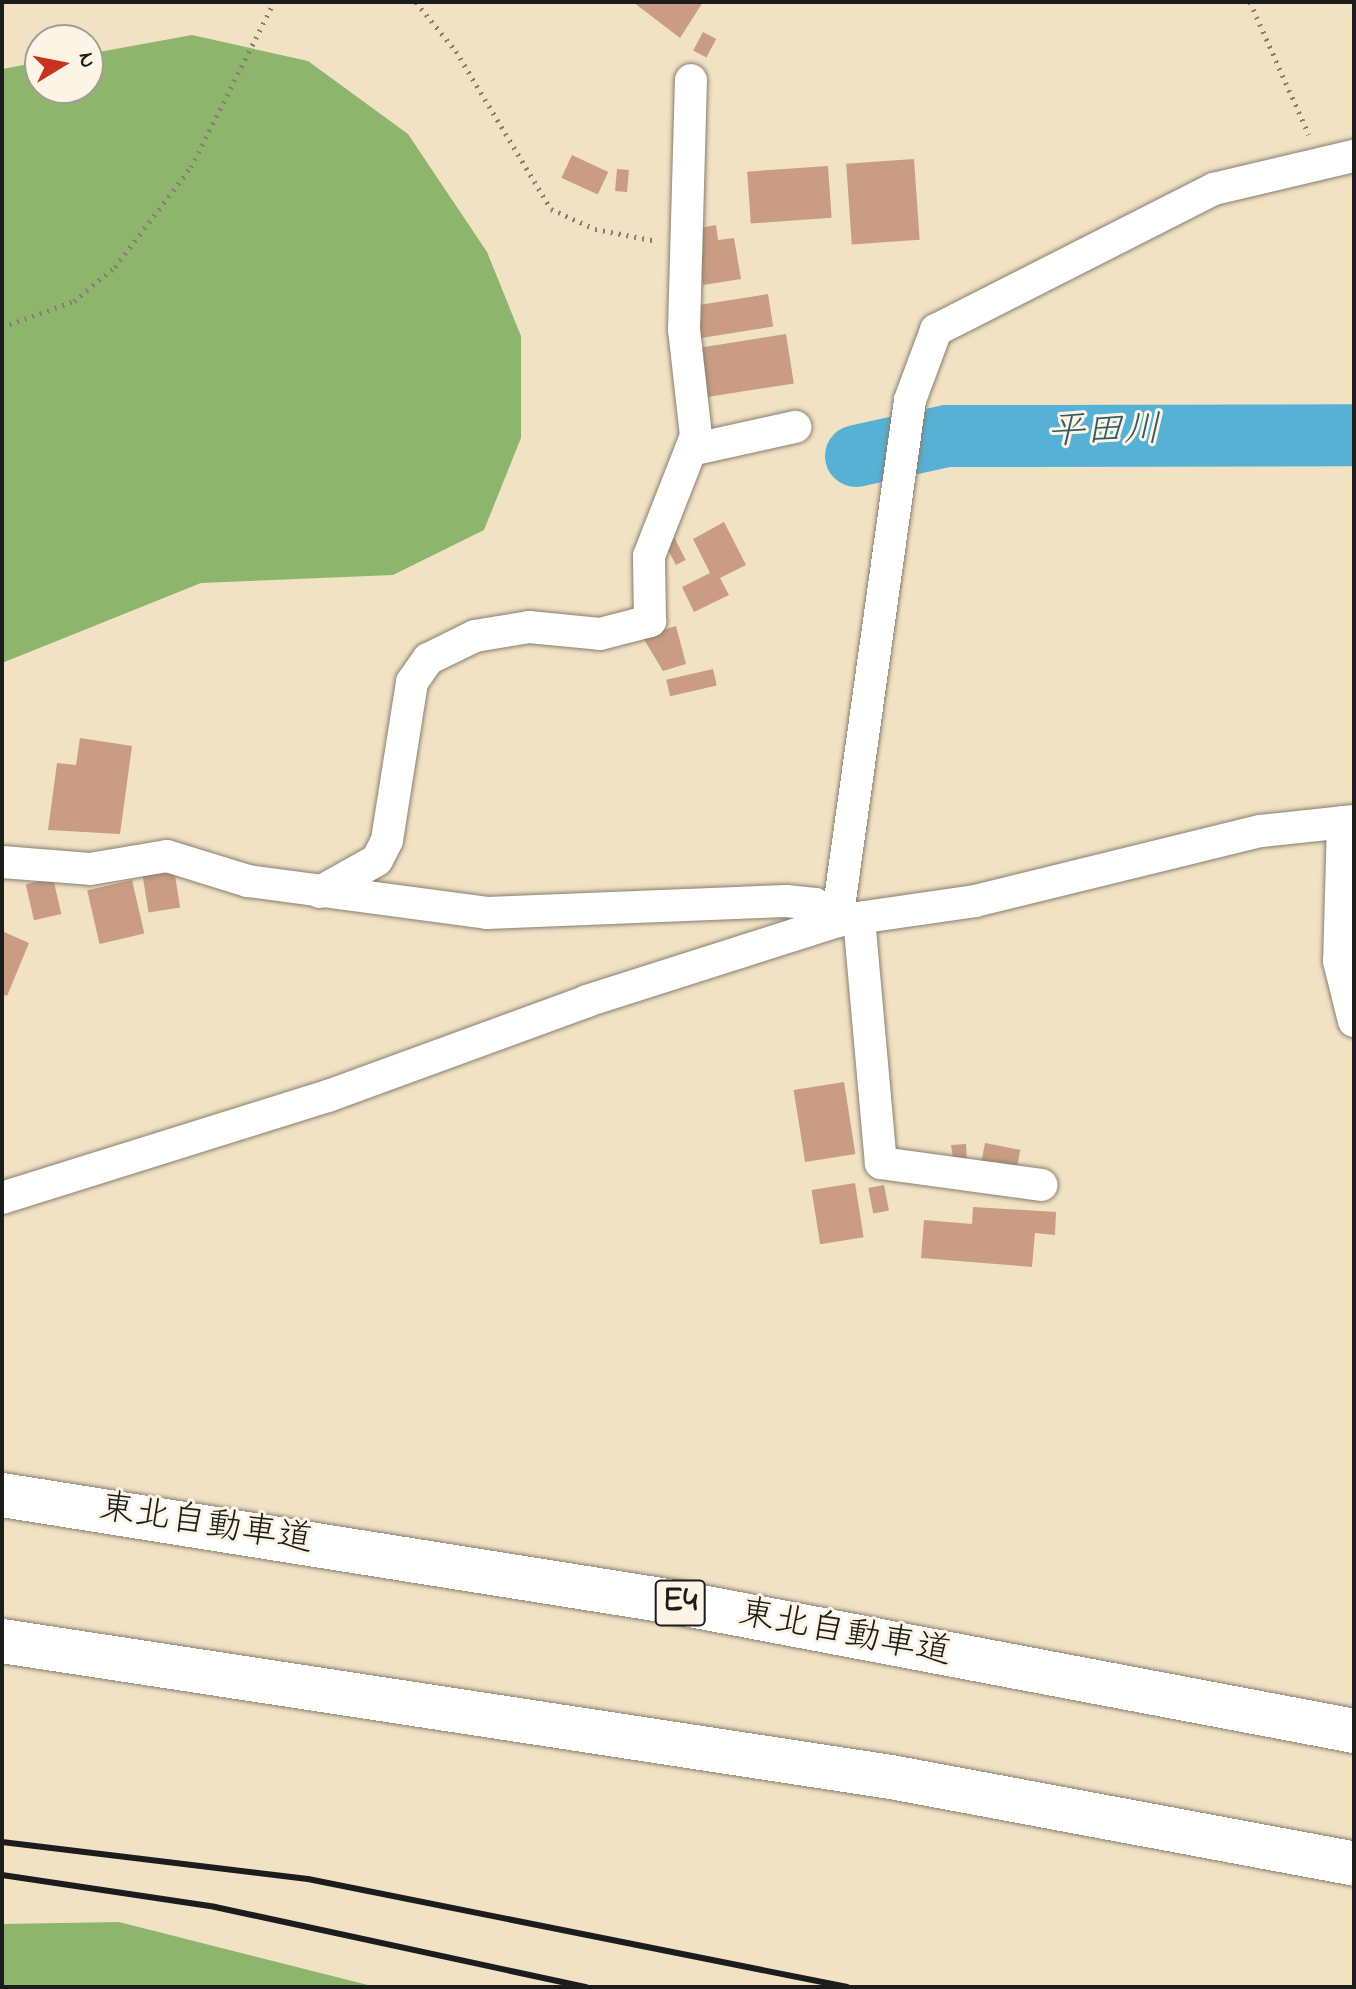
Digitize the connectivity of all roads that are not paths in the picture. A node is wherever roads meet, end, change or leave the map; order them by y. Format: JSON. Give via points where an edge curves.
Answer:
{"nodes":[{"id":1,"x":691,"y":80,"type":"dead end"},
{"id":2,"x":1354,"y":156,"type":"edge"},
{"id":3,"x":795,"y":427,"type":"dead end"},
{"id":4,"x":691,"y":450,"type":"junction"},
{"id":5,"x":1348,"y":821,"type":"edge"},
{"id":6,"x":2,"y":862,"type":"edge"},
{"id":7,"x":320,"y":892,"type":"junction"},
{"id":8,"x":848,"y":919,"type":"junction"},
{"id":9,"x":1354,"y":1021,"type":"edge"},
{"id":10,"x":1042,"y":1185,"type":"dead end"},
{"id":11,"x":2,"y":1198,"type":"edge"},
{"id":12,"x":2,"y":1495,"type":"edge"},
{"id":13,"x":2,"y":1641,"type":"edge"},
{"id":14,"x":1354,"y":1731,"type":"edge"},
{"id":15,"x":1354,"y":1864,"type":"edge"}],
"edges":[{"from":1,"to":4,"type":"street","via":[[684,329],[696,436]]},
{"from":2,"to":8,"type":"street","via":[[1214,189],[936,330],[910,400]]},
{"from":3,"to":4,"type":"street"},
{"from":4,"to":7,"type":"street","via":[[649,556],[650,621],[600,634],[529,627],[475,636],[428,659],[412,682],[387,840],[377,860]]},
{"from":5,"to":8,"type":"street","via":[[1261,831],[975,901]]},
{"from":5,"to":9,"type":"street","via":[[1339,961]]},
{"from":6,"to":7,"type":"street","via":[[90,869],[167,856]]},
{"from":7,"to":8,"type":"street","via":[[487,913],[786,901],[815,904]]},
{"from":8,"to":10,"type":"street","via":[[881,1163]]},
{"from":8,"to":11,"type":"street","via":[[587,1001],[328,1096]]},
{"from":12,"to":14,"type":"highway","name":"東北自動車道","number":"E4","via":[[680,1603]]},
{"from":13,"to":15,"type":"highway","via":[[891,1777]]}]}
